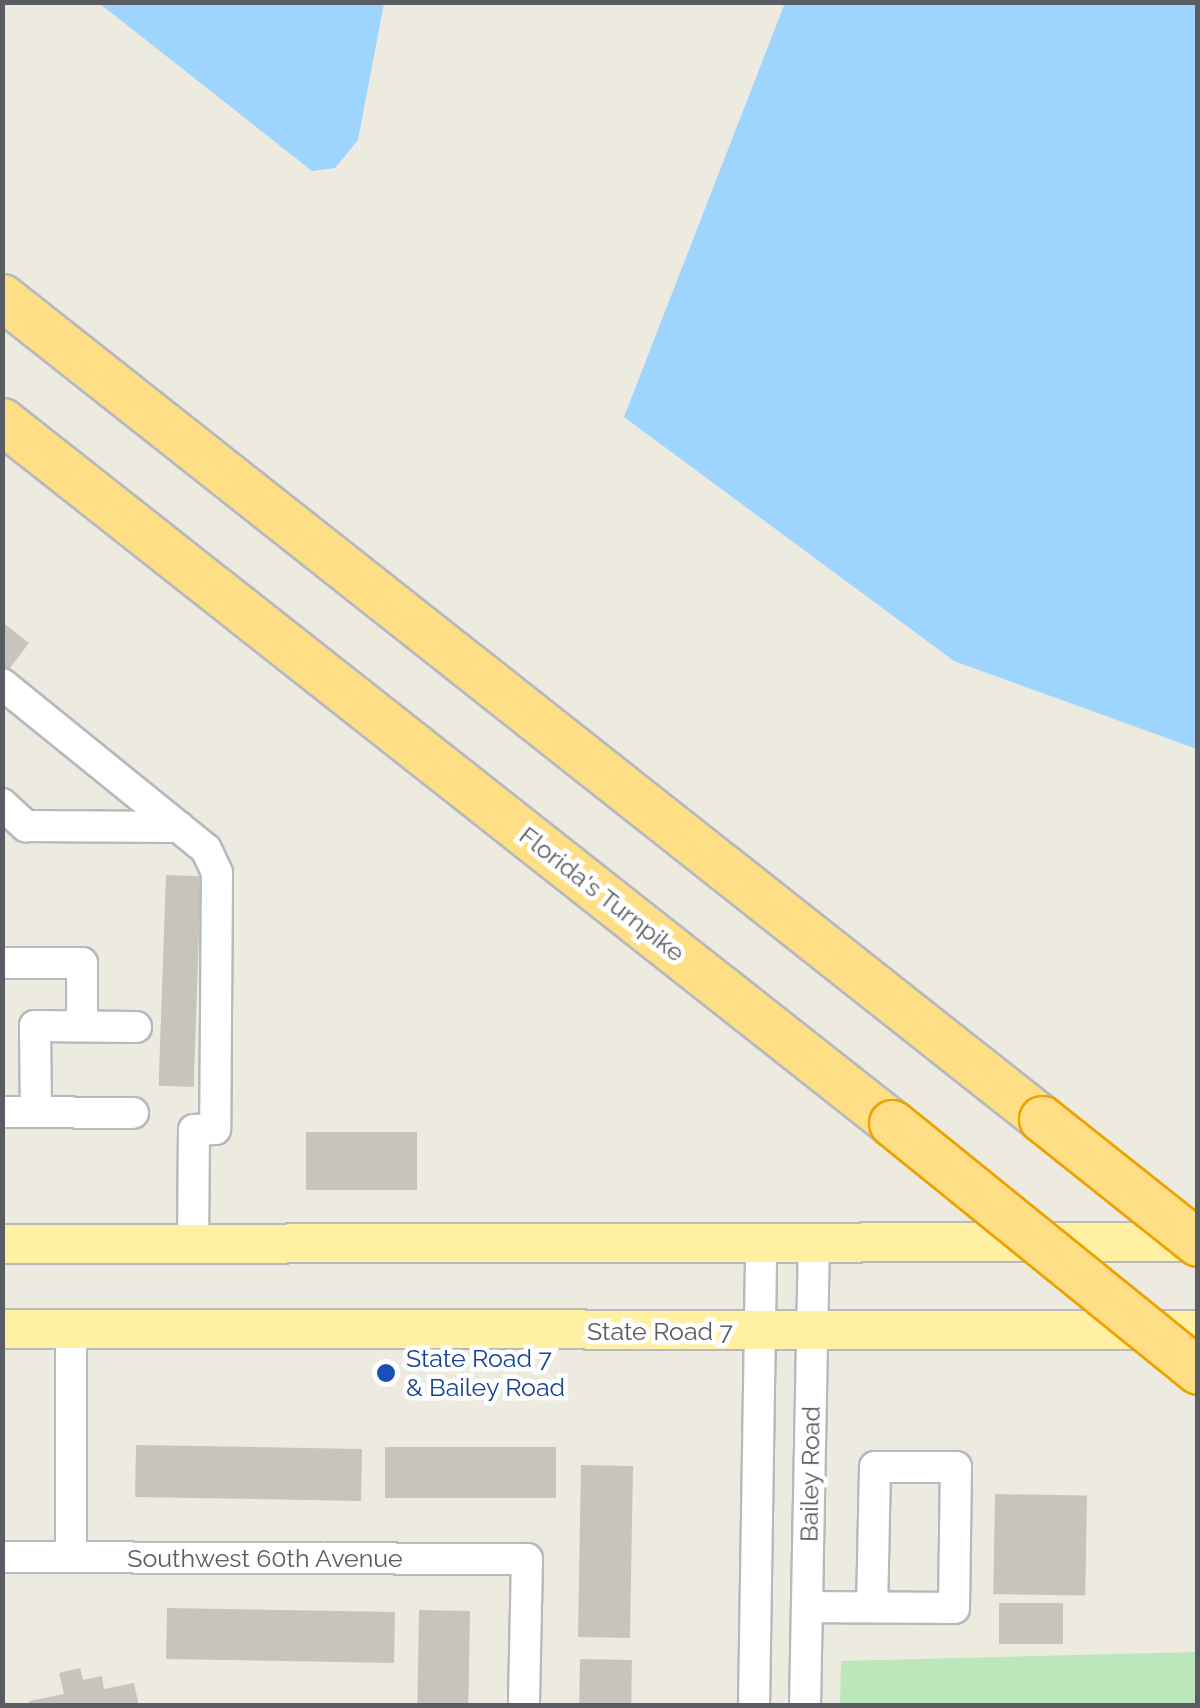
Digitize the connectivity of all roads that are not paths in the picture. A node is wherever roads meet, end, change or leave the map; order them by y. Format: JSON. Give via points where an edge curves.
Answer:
{"nodes":[{"id":1,"x":2,"y":297,"type":"edge"},
{"id":2,"x":2,"y":421,"type":"edge"},
{"id":3,"x":2,"y":684,"type":"edge"},
{"id":4,"x":2,"y":804,"type":"edge"},
{"id":5,"x":178,"y":827,"type":"junction"},
{"id":6,"x":2,"y":963,"type":"edge"},
{"id":7,"x":82,"y":1026,"type":"junction"},
{"id":8,"x":136,"y":1027,"type":"dead end"},
{"id":9,"x":2,"y":1112,"type":"edge"},
{"id":10,"x":36,"y":1112,"type":"junction"},
{"id":11,"x":133,"y":1113,"type":"dead end"},
{"id":12,"x":761,"y":1243,"type":"junction"},
{"id":13,"x":814,"y":1243,"type":"junction"},
{"id":14,"x":1198,"y":1243,"type":"edge"},
{"id":15,"x":2,"y":1244,"type":"edge"},
{"id":16,"x":193,"y":1244,"type":"junction"},
{"id":17,"x":2,"y":1329,"type":"edge"},
{"id":18,"x":71,"y":1329,"type":"junction"},
{"id":19,"x":1198,"y":1330,"type":"edge"},
{"id":20,"x":763,"y":1331,"type":"junction"},
{"id":21,"x":814,"y":1331,"type":"junction"},
{"id":22,"x":1198,"y":1371,"type":"edge"},
{"id":23,"x":2,"y":1557,"type":"edge"},
{"id":24,"x":71,"y":1557,"type":"junction"},
{"id":25,"x":808,"y":1607,"type":"junction"},
{"id":26,"x":872,"y":1607,"type":"junction"},
{"id":27,"x":524,"y":1706,"type":"edge"},
{"id":28,"x":754,"y":1706,"type":"edge"},
{"id":29,"x":805,"y":1706,"type":"edge"}],
"edges":[{"from":1,"to":14,"type":"highway","bridge":true},
{"from":2,"to":22,"type":"highway","name":"Florida's Turnpike","bridge":true},
{"from":3,"to":5,"type":"street"},
{"from":4,"to":5,"type":"street","via":[[26,826]]},
{"from":5,"to":16,"type":"street","via":[[206,849],[217,873],[215,1129],[194,1130]]},
{"from":6,"to":7,"type":"street","via":[[82,963]]},
{"from":7,"to":8,"type":"street"},
{"from":7,"to":10,"type":"street","via":[[35,1026]]},
{"from":9,"to":10,"type":"street"},
{"from":10,"to":11,"type":"street"},
{"from":12,"to":13,"type":"main road"},
{"from":12,"to":16,"type":"main road"},
{"from":12,"to":20,"type":"street","name":"Bailey Road"},
{"from":13,"to":14,"type":"main road"},
{"from":13,"to":21,"type":"street","name":"Bailey Road"},
{"from":15,"to":16,"type":"main road"},
{"from":17,"to":18,"type":"main road","name":"State Road 7"},
{"from":18,"to":20,"type":"main road","name":"State Road 7"},
{"from":18,"to":24,"type":"street"},
{"from":19,"to":21,"type":"main road","name":"State Road 7"},
{"from":20,"to":21,"type":"main road","name":"State Road 7"},
{"from":20,"to":28,"type":"street","name":"Bailey Road"},
{"from":21,"to":25,"type":"street","name":"Bailey Road"},
{"from":23,"to":24,"type":"street","name":"Southwest 60th Avenue"},
{"from":24,"to":27,"type":"street","name":"Southwest 60th Avenue","via":[[528,1559]]},
{"from":25,"to":26,"type":"street"},
{"from":25,"to":29,"type":"street","name":"Bailey Road"},
{"from":26,"to":26,"type":"street","via":[[954,1608],[956,1466],[875,1467]]}]}
